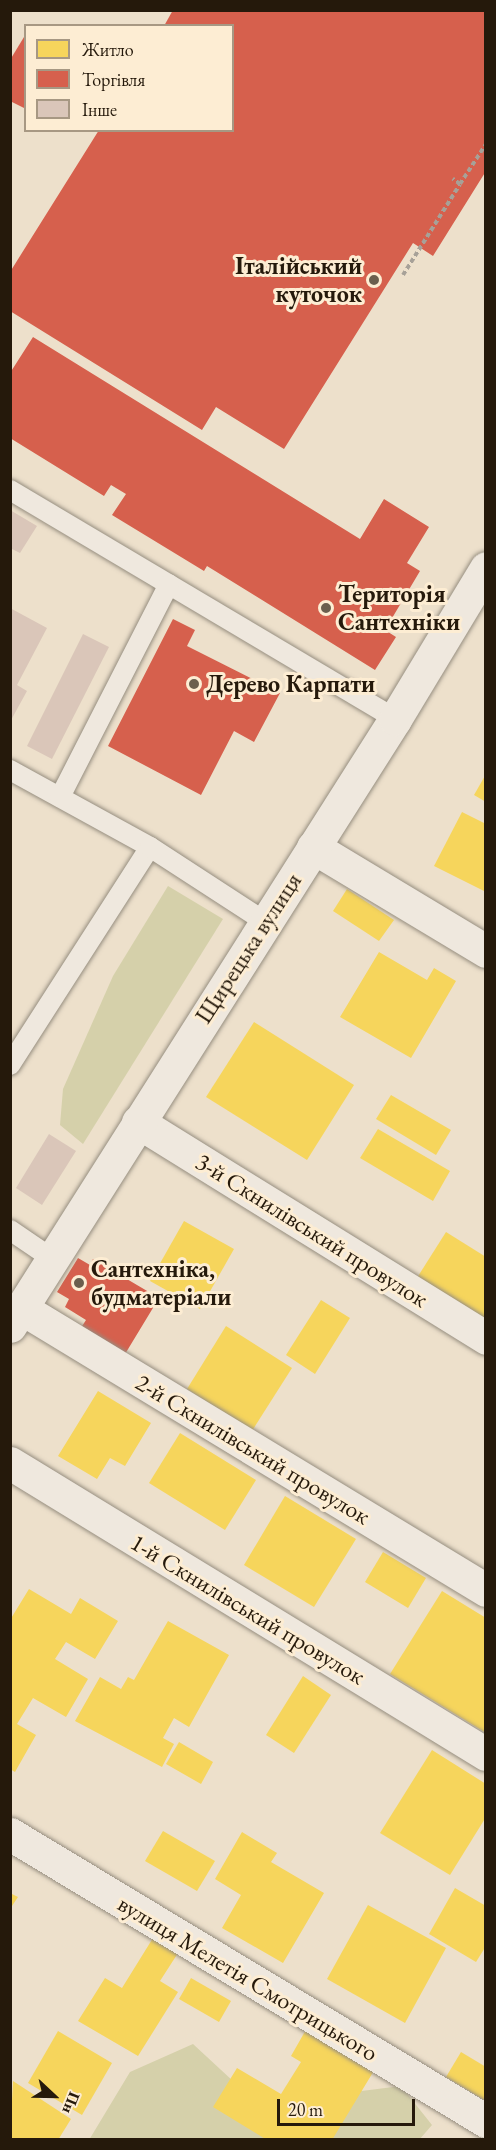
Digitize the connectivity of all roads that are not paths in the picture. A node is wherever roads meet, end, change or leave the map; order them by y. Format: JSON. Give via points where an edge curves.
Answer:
{"nodes":[{"id":1,"x":10,"y":489,"type":"edge"},
{"id":2,"x":486,"y":568,"type":"edge"},
{"id":3,"x":169,"y":584,"type":"junction"},
{"id":4,"x":395,"y":719,"type":"junction"},
{"id":5,"x":10,"y":770,"type":"edge"},
{"id":6,"x":60,"y":797,"type":"junction"},
{"id":7,"x":150,"y":847,"type":"junction"},
{"id":8,"x":313,"y":848,"type":"junction"},
{"id":9,"x":264,"y":921,"type":"junction"},
{"id":10,"x":486,"y":951,"type":"edge"},
{"id":11,"x":10,"y":1065,"type":"edge"},
{"id":12,"x":138,"y":1122,"type":"junction"},
{"id":13,"x":10,"y":1230,"type":"edge"},
{"id":14,"x":51,"y":1258,"type":"junction"},
{"id":15,"x":16,"y":1317,"type":"edge"},
{"id":16,"x":486,"y":1338,"type":"edge"},
{"id":17,"x":10,"y":1464,"type":"edge"},
{"id":18,"x":486,"y":1590,"type":"edge"},
{"id":19,"x":486,"y":1754,"type":"edge"},
{"id":20,"x":10,"y":1834,"type":"edge"},
{"id":21,"x":486,"y":2121,"type":"edge"}],
"edges":[{"from":1,"to":3,"type":"lane"},
{"from":2,"to":4,"type":"street","name":"Щирецька вулиця"},
{"from":3,"to":4,"type":"lane"},
{"from":3,"to":6,"type":"lane"},
{"from":4,"to":8,"type":"street","name":"Щирецька вулиця"},
{"from":5,"to":6,"type":"lane"},
{"from":6,"to":7,"type":"lane"},
{"from":7,"to":9,"type":"lane"},
{"from":7,"to":11,"type":"lane"},
{"from":8,"to":9,"type":"street","name":"Щирецька вулиця"},
{"from":8,"to":10,"type":"street"},
{"from":9,"to":12,"type":"street","name":"Щирецька вулиця"},
{"from":12,"to":14,"type":"street","name":"Щирецька вулиця"},
{"from":12,"to":16,"type":"street","name":"3-й Скнилівський провулок"},
{"from":13,"to":14,"type":"lane"},
{"from":14,"to":15,"type":"street","name":"Щирецька вулиця"},
{"from":15,"to":18,"type":"street","name":"2-й Скнилівський провулок"},
{"from":17,"to":19,"type":"street","name":"1-й Скнилівський провулок"},
{"from":20,"to":21,"type":"street","name":"вулиця Мелетія Смотрицького"}]}
